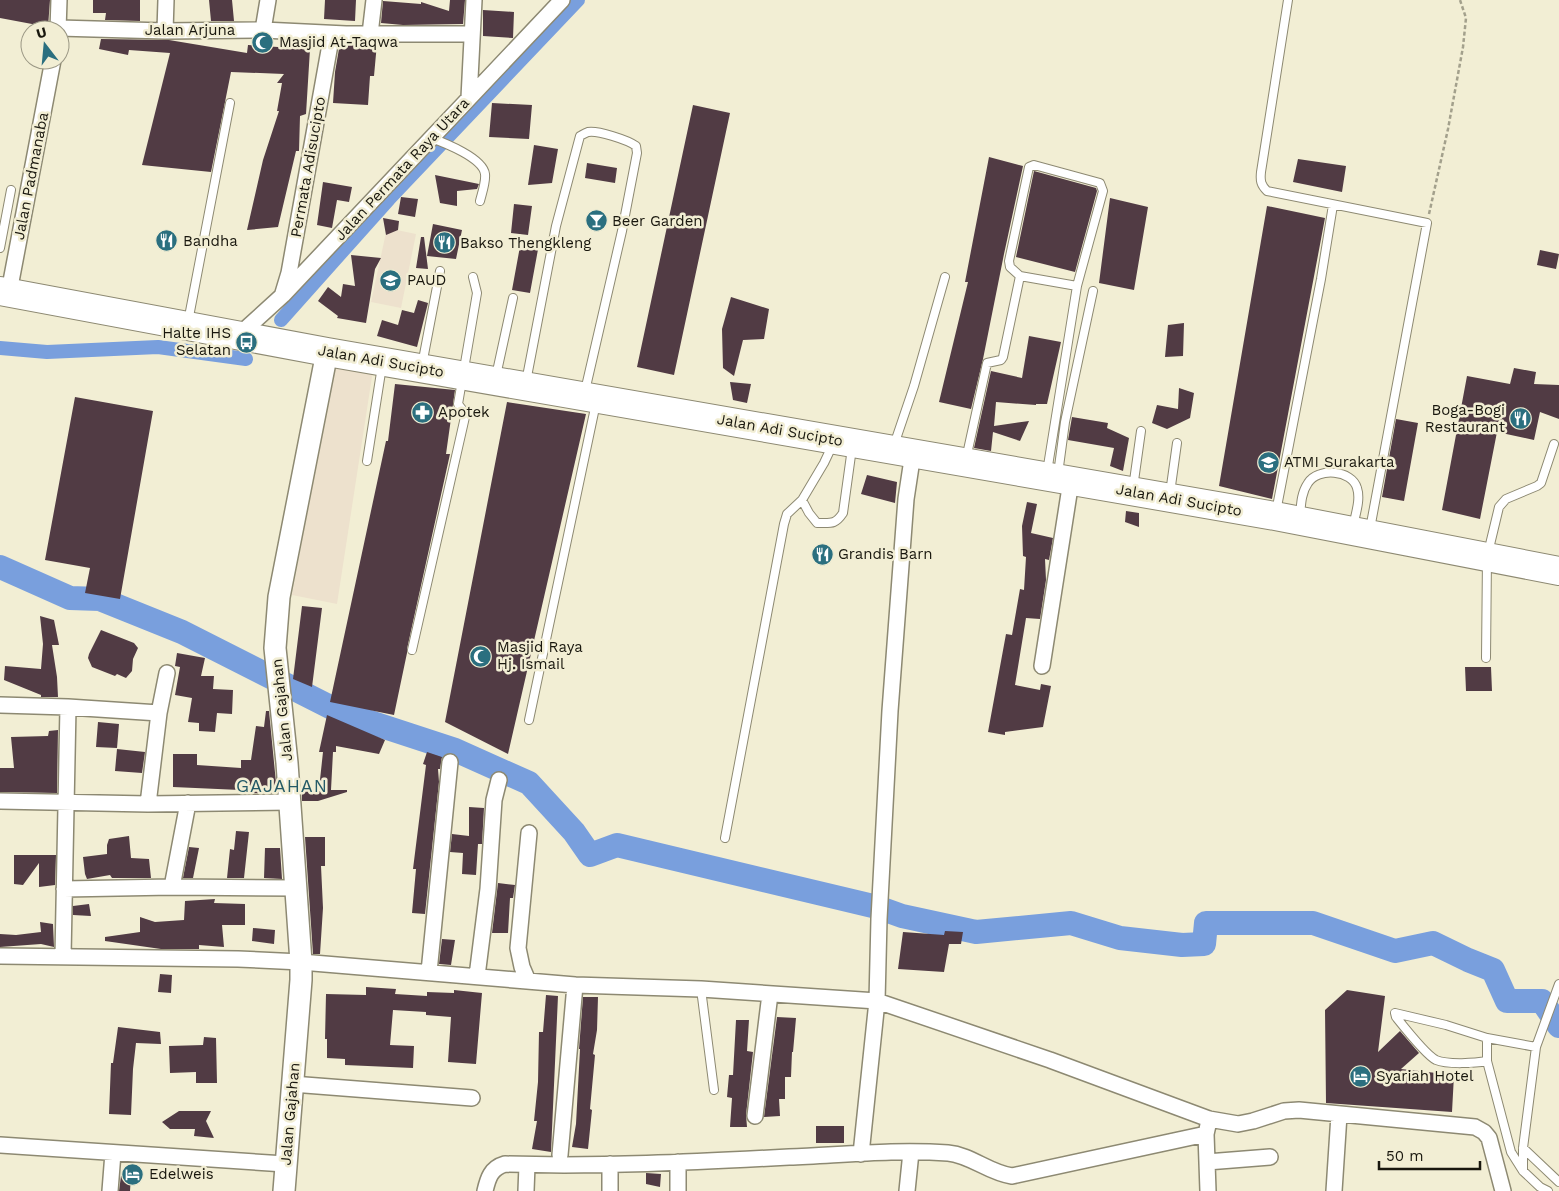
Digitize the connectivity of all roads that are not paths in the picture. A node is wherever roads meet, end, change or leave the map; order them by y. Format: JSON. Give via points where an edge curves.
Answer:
{"nodes":[{"id":1,"x":59,"y":0,"type":"edge"},
{"id":2,"x":166,"y":0,"type":"edge"},
{"id":3,"x":268,"y":0,"type":"edge"},
{"id":4,"x":374,"y":0,"type":"edge"},
{"id":5,"x":474,"y":0,"type":"edge"},
{"id":6,"x":562,"y":0,"type":"edge"},
{"id":7,"x":1288,"y":0,"type":"edge"},
{"id":8,"x":58,"y":20,"type":"edge"},
{"id":9,"x":70,"y":29,"type":"edge"},
{"id":10,"x":263,"y":30,"type":"junction"},
{"id":11,"x":165,"y":31,"type":"junction"},
{"id":12,"x":370,"y":34,"type":"junction"},
{"id":13,"x":472,"y":34,"type":"junction"},
{"id":14,"x":331,"y":39,"type":"dead end"},
{"id":15,"x":51,"y":70,"type":"edge"},
{"id":16,"x":469,"y":98,"type":"junction"},
{"id":17,"x":230,"y":103,"type":"dead end"},
{"id":18,"x":434,"y":139,"type":"junction"},
{"id":19,"x":11,"y":190,"type":"dead end"},
{"id":20,"x":480,"y":201,"type":"dead end"},
{"id":21,"x":1333,"y":204,"type":"junction"},
{"id":22,"x":0,"y":248,"type":"edge"},
{"id":23,"x":440,"y":271,"type":"dead end"},
{"id":24,"x":1020,"y":276,"type":"junction"},
{"id":25,"x":473,"y":277,"type":"dead end"},
{"id":26,"x":945,"y":277,"type":"dead end"},
{"id":27,"x":1077,"y":286,"type":"junction"},
{"id":28,"x":4,"y":291,"type":"edge"},
{"id":29,"x":1093,"y":291,"type":"dead end"},
{"id":30,"x":283,"y":294,"type":"junction"},
{"id":31,"x":513,"y":298,"type":"dead end"},
{"id":32,"x":188,"y":325,"type":"junction"},
{"id":33,"x":239,"y":335,"type":"junction"},
{"id":34,"x":327,"y":352,"type":"junction"},
{"id":35,"x":383,"y":362,"type":"junction"},
{"id":36,"x":422,"y":368,"type":"junction"},
{"id":37,"x":463,"y":375,"type":"junction"},
{"id":38,"x":495,"y":381,"type":"junction"},
{"id":39,"x":526,"y":386,"type":"junction"},
{"id":40,"x":591,"y":397,"type":"junction"},
{"id":41,"x":1141,"y":431,"type":"dead end"},
{"id":42,"x":844,"y":441,"type":"junction"},
{"id":43,"x":1177,"y":443,"type":"dead end"},
{"id":44,"x":1554,"y":444,"type":"dead end"},
{"id":45,"x":903,"y":451,"type":"junction"},
{"id":46,"x":367,"y":461,"type":"dead end"},
{"id":47,"x":965,"y":463,"type":"junction"},
{"id":48,"x":1058,"y":479,"type":"junction"},
{"id":49,"x":1133,"y":492,"type":"junction"},
{"id":50,"x":1169,"y":498,"type":"junction"},
{"id":51,"x":802,"y":500,"type":"junction"},
{"id":52,"x":1287,"y":519,"type":"junction"},
{"id":53,"x":1361,"y":532,"type":"junction"},
{"id":54,"x":1487,"y":557,"type":"junction"},
{"id":55,"x":1559,"y":571,"type":"edge"},
{"id":56,"x":412,"y":650,"type":"dead end"},
{"id":57,"x":1486,"y":658,"type":"dead end"},
{"id":58,"x":1042,"y":666,"type":"dead end"},
{"id":59,"x":167,"y":673,"type":"dead end"},
{"id":60,"x":0,"y":705,"type":"edge"},
{"id":61,"x":68,"y":707,"type":"junction"},
{"id":62,"x":159,"y":713,"type":"junction"},
{"id":63,"x":529,"y":720,"type":"dead end"},
{"id":64,"x":450,"y":762,"type":"dead end"},
{"id":65,"x":499,"y":780,"type":"dead end"},
{"id":66,"x":0,"y":801,"type":"edge"},
{"id":67,"x":66,"y":801,"type":"junction"},
{"id":68,"x":290,"y":802,"type":"junction"},
{"id":69,"x":188,"y":803,"type":"junction"},
{"id":70,"x":148,"y":804,"type":"junction"},
{"id":71,"x":529,"y":833,"type":"dead end"},
{"id":72,"x":725,"y":838,"type":"dead end"},
{"id":73,"x":172,"y":887,"type":"junction"},
{"id":74,"x":296,"y":888,"type":"junction"},
{"id":75,"x":64,"y":889,"type":"junction"},
{"id":76,"x":0,"y":956,"type":"edge"},
{"id":77,"x":63,"y":956,"type":"junction"},
{"id":78,"x":301,"y":962,"type":"junction"},
{"id":79,"x":430,"y":972,"type":"junction"},
{"id":80,"x":477,"y":976,"type":"junction"},
{"id":81,"x":528,"y":980,"type":"junction"},
{"id":82,"x":1559,"y":984,"type":"edge"},
{"id":83,"x":575,"y":985,"type":"junction"},
{"id":84,"x":701,"y":989,"type":"junction"},
{"id":85,"x":770,"y":994,"type":"junction"},
{"id":86,"x":877,"y":1001,"type":"junction"},
{"id":87,"x":1487,"y":1038,"type":"junction"},
{"id":88,"x":1536,"y":1047,"type":"junction"},
{"id":89,"x":1487,"y":1061,"type":"junction"},
{"id":90,"x":292,"y":1084,"type":"junction"},
{"id":91,"x":714,"y":1090,"type":"dead end"},
{"id":92,"x":472,"y":1098,"type":"dead end"},
{"id":93,"x":1339,"y":1115,"type":"junction"},
{"id":94,"x":755,"y":1116,"type":"dead end"},
{"id":95,"x":1209,"y":1119,"type":"junction"},
{"id":96,"x":1206,"y":1134,"type":"junction"},
{"id":97,"x":0,"y":1145,"type":"edge"},
{"id":98,"x":1523,"y":1148,"type":"junction"},
{"id":99,"x":911,"y":1152,"type":"junction"},
{"id":100,"x":113,"y":1153,"type":"junction"},
{"id":101,"x":861,"y":1154,"type":"junction"},
{"id":102,"x":560,"y":1155,"type":"dead end"},
{"id":103,"x":1270,"y":1157,"type":"dead end"},
{"id":104,"x":678,"y":1162,"type":"junction"},
{"id":105,"x":1207,"y":1162,"type":"junction"},
{"id":106,"x":285,"y":1164,"type":"junction"},
{"id":107,"x":610,"y":1164,"type":"junction"},
{"id":108,"x":527,"y":1165,"type":"junction"},
{"id":109,"x":1523,"y":1171,"type":"junction"},
{"id":110,"x":1559,"y":1182,"type":"edge"},
{"id":111,"x":110,"y":1191,"type":"edge"},
{"id":112,"x":284,"y":1191,"type":"edge"},
{"id":113,"x":485,"y":1191,"type":"edge"},
{"id":114,"x":526,"y":1191,"type":"edge"},
{"id":115,"x":610,"y":1191,"type":"edge"},
{"id":116,"x":678,"y":1191,"type":"edge"},
{"id":117,"x":907,"y":1191,"type":"edge"},
{"id":118,"x":1208,"y":1191,"type":"edge"},
{"id":119,"x":1334,"y":1191,"type":"edge"},
{"id":120,"x":1503,"y":1191,"type":"edge"},
{"id":121,"x":1548,"y":1191,"type":"edge"}],
"edges":[{"from":1,"to":8,"type":"street"},
{"from":2,"to":11,"type":"street"},
{"from":3,"to":10,"type":"street"},
{"from":4,"to":12,"type":"street"},
{"from":5,"to":13,"type":"street"},
{"from":6,"to":16,"type":"street","name":"Jalan Permata Raya Utara"},
{"from":7,"to":21,"type":"lane","via":[[1260,180],[1267,191]]},
{"from":9,"to":11,"type":"street","name":"Jalan Arjuna"},
{"from":10,"to":11,"type":"street","name":"Jalan Arjuna"},
{"from":10,"to":12,"type":"street","name":"Jalan Arjuna"},
{"from":12,"to":13,"type":"street","name":"Jalan Arjuna"},
{"from":13,"to":16,"type":"street"},
{"from":14,"to":30,"type":"street","name":"Permata Adisucipto"},
{"from":15,"to":28,"type":"street","name":"Jalan Padmanaba"},
{"from":16,"to":18,"type":"street","name":"Jalan Permata Raya Utara"},
{"from":17,"to":32,"type":"lane"},
{"from":18,"to":20,"type":"lane","via":[[452,146],[484,168],[486,176]]},
{"from":18,"to":30,"type":"street","name":"Jalan Permata Raya Utara"},
{"from":19,"to":22,"type":"lane"},
{"from":21,"to":52,"type":"lane"},
{"from":21,"to":53,"type":"lane","via":[[1427,223],[1387,433]]},
{"from":23,"to":36,"type":"lane"},
{"from":24,"to":27,"type":"lane"},
{"from":24,"to":27,"type":"lane","via":[[1010,267],[1009,261],[1029,167],[1034,165],[1102,187]]},
{"from":24,"to":47,"type":"lane","via":[[1003,357],[987,363]]},
{"from":25,"to":37,"type":"lane","via":[[477,293]]},
{"from":26,"to":45,"type":"lane","via":[[898,432]]},
{"from":27,"to":48,"type":"lane"},
{"from":28,"to":32,"type":"highway","name":"Jalan Adi Sucipto"},
{"from":29,"to":48,"type":"lane","via":[[1065,422]]},
{"from":30,"to":33,"type":"street","name":"Jalan Permata Raya Utara"},
{"from":31,"to":38,"type":"lane"},
{"from":32,"to":33,"type":"highway","name":"Jalan Adi Sucipto"},
{"from":33,"to":34,"type":"highway","name":"Jalan Adi Sucipto"},
{"from":34,"to":35,"type":"highway","name":"Jalan Adi Sucipto"},
{"from":34,"to":68,"type":"street","name":"Jalan Gajahan","via":[[279,598],[275,635]]},
{"from":35,"to":36,"type":"highway","name":"Jalan Adi Sucipto"},
{"from":35,"to":46,"type":"lane"},
{"from":36,"to":37,"type":"highway","name":"Jalan Adi Sucipto"},
{"from":37,"to":38,"type":"highway","name":"Jalan Adi Sucipto"},
{"from":37,"to":56,"type":"lane","via":[[458,404],[465,417]]},
{"from":38,"to":39,"type":"highway","name":"Jalan Adi Sucipto"},
{"from":39,"to":40,"type":"highway","name":"Jalan Adi Sucipto"},
{"from":39,"to":40,"type":"lane","via":[[556,226],[580,136],[590,132],[630,142],[636,146],[637,153]]},
{"from":40,"to":42,"type":"highway","name":"Jalan Adi Sucipto"},
{"from":40,"to":63,"type":"lane"},
{"from":41,"to":49,"type":"lane"},
{"from":42,"to":45,"type":"highway","name":"Jalan Adi Sucipto"},
{"from":42,"to":51,"type":"lane","via":[[824,464]]},
{"from":42,"to":51,"type":"lane","via":[[843,513],[832,524],[817,523]]},
{"from":43,"to":50,"type":"lane"},
{"from":44,"to":54,"type":"lane","via":[[1541,483],[1506,499],[1499,507]]},
{"from":45,"to":47,"type":"highway","name":"Jalan Adi Sucipto"},
{"from":45,"to":86,"type":"street","via":[[908,477],[890,710]]},
{"from":47,"to":48,"type":"highway","name":"Jalan Adi Sucipto"},
{"from":48,"to":49,"type":"highway","name":"Jalan Adi Sucipto"},
{"from":48,"to":58,"type":"street"},
{"from":49,"to":50,"type":"highway","name":"Jalan Adi Sucipto"},
{"from":50,"to":52,"type":"highway","name":"Jalan Adi Sucipto"},
{"from":51,"to":72,"type":"lane","via":[[787,514],[784,524]]},
{"from":52,"to":53,"type":"highway","name":"Jalan Adi Sucipto"},
{"from":52,"to":53,"type":"lane","via":[[1312,478],[1323,473],[1339,474],[1350,478],[1358,489]]},
{"from":53,"to":54,"type":"highway","name":"Jalan Adi Sucipto"},
{"from":54,"to":55,"type":"highway","name":"Jalan Adi Sucipto"},
{"from":54,"to":57,"type":"lane"},
{"from":59,"to":62,"type":"street"},
{"from":60,"to":61,"type":"street"},
{"from":61,"to":62,"type":"street"},
{"from":61,"to":67,"type":"street"},
{"from":62,"to":70,"type":"street"},
{"from":64,"to":79,"type":"street"},
{"from":65,"to":80,"type":"street","via":[[494,800],[488,889]]},
{"from":66,"to":67,"type":"street"},
{"from":67,"to":70,"type":"street"},
{"from":67,"to":75,"type":"street"},
{"from":68,"to":69,"type":"street"},
{"from":68,"to":74,"type":"street","name":"Jalan Gajahan"},
{"from":69,"to":70,"type":"street"},
{"from":69,"to":73,"type":"street"},
{"from":71,"to":81,"type":"street","via":[[518,948]]},
{"from":73,"to":74,"type":"street"},
{"from":73,"to":75,"type":"street"},
{"from":74,"to":78,"type":"street","name":"Jalan Gajahan"},
{"from":75,"to":77,"type":"street"},
{"from":76,"to":77,"type":"street"},
{"from":77,"to":78,"type":"street"},
{"from":78,"to":79,"type":"street"},
{"from":78,"to":90,"type":"street","name":"Jalan Gajahan"},
{"from":79,"to":80,"type":"street"},
{"from":80,"to":81,"type":"street"},
{"from":81,"to":83,"type":"street"},
{"from":82,"to":88,"type":"lane"},
{"from":83,"to":84,"type":"street"},
{"from":83,"to":102,"type":"street"},
{"from":84,"to":85,"type":"street"},
{"from":84,"to":91,"type":"lane"},
{"from":85,"to":86,"type":"street"},
{"from":85,"to":94,"type":"street"},
{"from":86,"to":95,"type":"street"},
{"from":86,"to":101,"type":"street"},
{"from":87,"to":88,"type":"lane"},
{"from":87,"to":89,"type":"lane"},
{"from":87,"to":89,"type":"lane","via":[[1395,1013],[1429,1055],[1437,1060],[1473,1064]]},
{"from":88,"to":98,"type":"lane"},
{"from":89,"to":109,"type":"lane","via":[[1511,1152]]},
{"from":90,"to":92,"type":"street"},
{"from":90,"to":106,"type":"street","name":"Jalan Gajahan"},
{"from":93,"to":95,"type":"street","via":[[1299,1110],[1238,1124]]},
{"from":93,"to":119,"type":"street"},
{"from":93,"to":120,"type":"street","via":[[1480,1129],[1489,1138]]},
{"from":95,"to":96,"type":"street"},
{"from":96,"to":99,"type":"street","via":[[1012,1176],[967,1157]]},
{"from":96,"to":105,"type":"street"},
{"from":97,"to":100,"type":"street"},
{"from":98,"to":109,"type":"lane"},
{"from":98,"to":110,"type":"lane"},
{"from":99,"to":101,"type":"street"},
{"from":99,"to":117,"type":"street"},
{"from":100,"to":106,"type":"street"},
{"from":100,"to":111,"type":"street"},
{"from":101,"to":104,"type":"street"},
{"from":103,"to":105,"type":"street"},
{"from":104,"to":107,"type":"street"},
{"from":104,"to":116,"type":"street"},
{"from":105,"to":118,"type":"street"},
{"from":106,"to":112,"type":"street","name":"Jalan Gajahan"},
{"from":107,"to":108,"type":"street"},
{"from":107,"to":115,"type":"street"},
{"from":108,"to":113,"type":"street","via":[[498,1166],[492,1172]]},
{"from":108,"to":114,"type":"street"},
{"from":109,"to":121,"type":"lane"}]}
